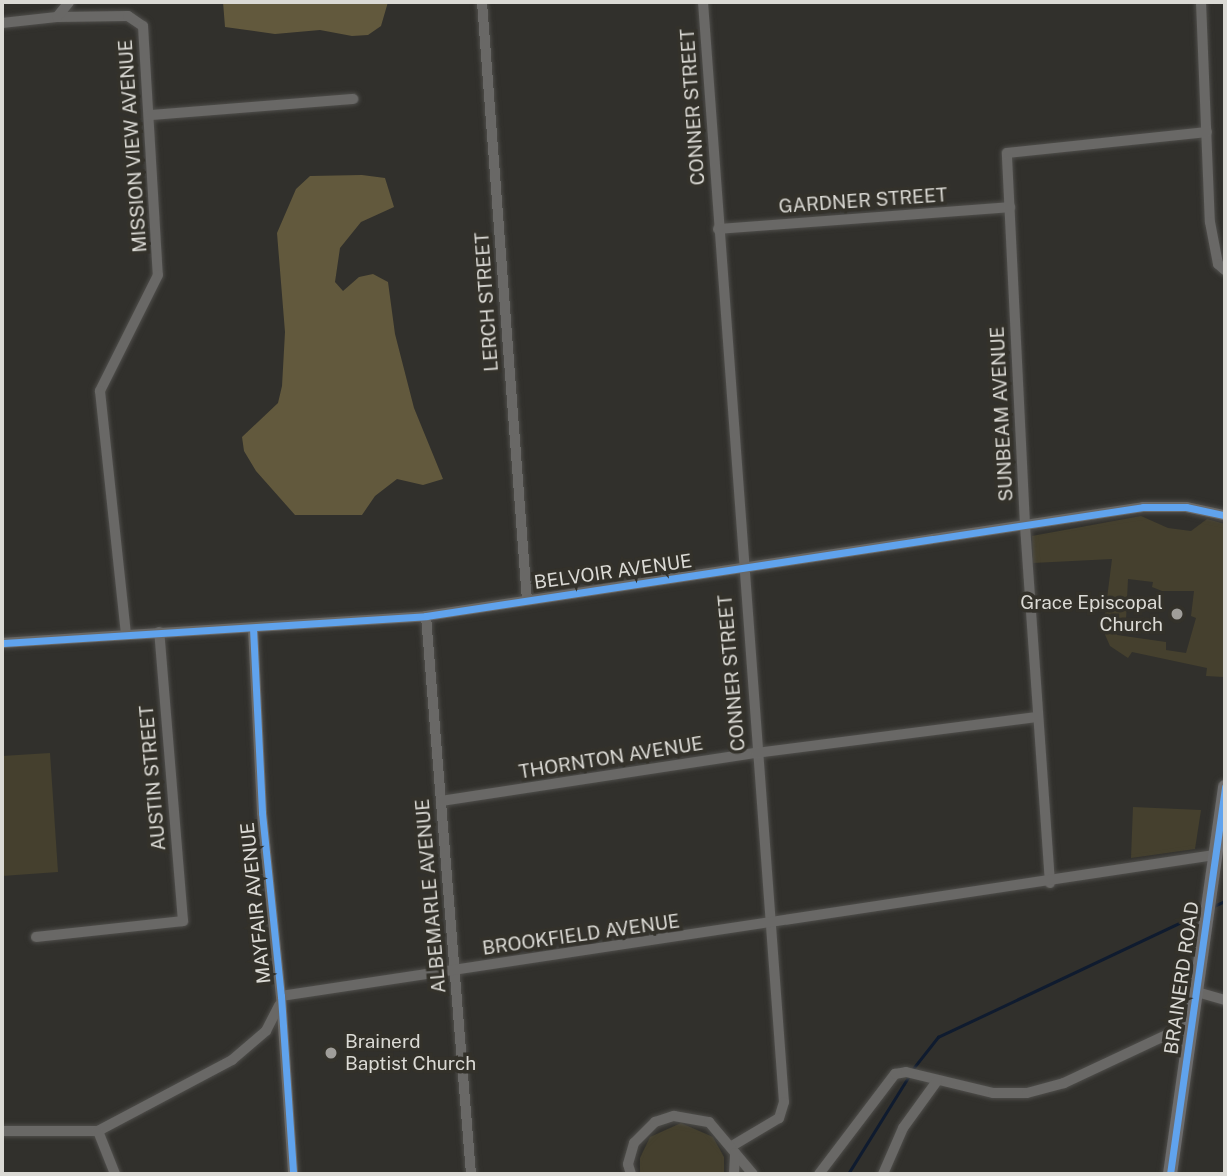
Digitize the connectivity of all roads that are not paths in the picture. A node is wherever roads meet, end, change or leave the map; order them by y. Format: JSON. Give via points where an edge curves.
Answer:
{"nodes":[{"id":1,"x":69,"y":2,"type":"edge"},
{"id":2,"x":482,"y":2,"type":"edge"},
{"id":3,"x":703,"y":2,"type":"edge"},
{"id":4,"x":1200,"y":2,"type":"edge"},
{"id":5,"x":57,"y":18,"type":"junction"},
{"id":6,"x":2,"y":23,"type":"edge"},
{"id":7,"x":353,"y":99,"type":"dead end"},
{"id":8,"x":150,"y":115,"type":"junction"},
{"id":9,"x":1207,"y":132,"type":"junction"},
{"id":10,"x":1010,"y":207,"type":"junction"},
{"id":11,"x":718,"y":229,"type":"junction"},
{"id":12,"x":1225,"y":270,"type":"edge"},
{"id":13,"x":1225,"y":515,"type":"edge"},
{"id":14,"x":1025,"y":525,"type":"junction"},
{"id":15,"x":742,"y":570,"type":"junction"},
{"id":16,"x":527,"y":600,"type":"junction"},
{"id":17,"x":426,"y":616,"type":"junction"},
{"id":18,"x":253,"y":628,"type":"junction"},
{"id":19,"x":159,"y":632,"type":"junction"},
{"id":20,"x":126,"y":633,"type":"junction"},
{"id":21,"x":2,"y":643,"type":"edge"},
{"id":22,"x":1038,"y":717,"type":"junction"},
{"id":23,"x":756,"y":753,"type":"junction"},
{"id":24,"x":1225,"y":787,"type":"edge"},
{"id":25,"x":441,"y":802,"type":"junction"},
{"id":26,"x":1214,"y":855,"type":"junction"},
{"id":27,"x":1050,"y":883,"type":"junction"},
{"id":28,"x":770,"y":925,"type":"junction"},
{"id":29,"x":36,"y":937,"type":"dead end"},
{"id":30,"x":455,"y":970,"type":"junction"},
{"id":31,"x":1197,"y":992,"type":"junction"},
{"id":32,"x":281,"y":996,"type":"junction"},
{"id":33,"x":1225,"y":1000,"type":"edge"},
{"id":34,"x":1192,"y":1023,"type":"junction"},
{"id":35,"x":937,"y":1081,"type":"junction"},
{"id":36,"x":2,"y":1131,"type":"edge"},
{"id":37,"x":98,"y":1131,"type":"junction"},
{"id":38,"x":733,"y":1148,"type":"junction"},
{"id":39,"x":114,"y":1174,"type":"edge"},
{"id":40,"x":293,"y":1174,"type":"edge"},
{"id":41,"x":471,"y":1174,"type":"edge"},
{"id":42,"x":631,"y":1174,"type":"edge"},
{"id":43,"x":734,"y":1174,"type":"edge"},
{"id":44,"x":753,"y":1174,"type":"edge"},
{"id":45,"x":819,"y":1174,"type":"edge"},
{"id":46,"x":883,"y":1174,"type":"edge"},
{"id":47,"x":1170,"y":1174,"type":"edge"}],
"edges":[{"from":1,"to":5,"type":"street"},
{"from":2,"to":16,"type":"street","name":"LERCH STREET"},
{"from":3,"to":11,"type":"street","name":"CONNER STREET"},
{"from":4,"to":9,"type":"street"},
{"from":5,"to":6,"type":"street"},
{"from":5,"to":8,"type":"street","name":"MISSION VIEW AVENUE","via":[[138,20],[143,26]]},
{"from":7,"to":8,"type":"street"},
{"from":8,"to":20,"type":"street","name":"MISSION VIEW AVENUE","via":[[158,275],[100,391]]},
{"from":9,"to":10,"type":"street","name":"SUNBEAM AVENUE","via":[[1007,153]]},
{"from":9,"to":12,"type":"street","via":[[1210,222],[1218,264]]},
{"from":10,"to":11,"type":"street","name":"GARDNER STREET"},
{"from":10,"to":14,"type":"street","name":"SUNBEAM AVENUE"},
{"from":11,"to":15,"type":"street","name":"CONNER STREET"},
{"from":13,"to":14,"type":"street","name":"BELVOIR AVENUE","via":[[1164,506]]},
{"from":14,"to":15,"type":"street","name":"BELVOIR AVENUE"},
{"from":14,"to":22,"type":"street","name":"SUNBEAM AVENUE"},
{"from":15,"to":16,"type":"street","name":"BELVOIR AVENUE"},
{"from":15,"to":23,"type":"street","name":"CONNER STREET"},
{"from":16,"to":17,"type":"street","name":"BELVOIR AVENUE"},
{"from":17,"to":18,"type":"street","name":"BELVOIR AVENUE"},
{"from":17,"to":25,"type":"street","name":"ALBEMARLE AVENUE"},
{"from":18,"to":19,"type":"street","name":"BELVOIR AVENUE"},
{"from":18,"to":32,"type":"street","name":"MAYFAIR AVENUE","via":[[262,813]]},
{"from":19,"to":20,"type":"street","name":"BELVOIR AVENUE"},
{"from":19,"to":29,"type":"street","name":"AUSTIN STREET","via":[[183,921]]},
{"from":20,"to":21,"type":"street","name":"BELVOIR AVENUE"},
{"from":22,"to":23,"type":"street","name":"THORNTON AVENUE"},
{"from":22,"to":27,"type":"street","name":"SUNBEAM AVENUE"},
{"from":23,"to":25,"type":"street","name":"THORNTON AVENUE"},
{"from":23,"to":28,"type":"street","name":"CONNER STREET"},
{"from":24,"to":26,"type":"main road","name":"BRAINERD ROAD"},
{"from":25,"to":30,"type":"street","name":"ALBEMARLE AVENUE"},
{"from":26,"to":27,"type":"street","name":"BROOKFIELD AVENUE"},
{"from":26,"to":31,"type":"main road","name":"BRAINERD ROAD"},
{"from":27,"to":28,"type":"street","name":"BROOKFIELD AVENUE"},
{"from":28,"to":30,"type":"street","name":"BROOKFIELD AVENUE"},
{"from":28,"to":38,"type":"street","name":"CONNER STREET","via":[[782,1110],[779,1118]]},
{"from":30,"to":32,"type":"street","name":"BROOKFIELD AVENUE"},
{"from":30,"to":41,"type":"street","name":"ALBEMARLE AVENUE"},
{"from":31,"to":33,"type":"street"},
{"from":31,"to":34,"type":"main road","name":"BRAINERD ROAD"},
{"from":32,"to":37,"type":"street","via":[[266,1031],[232,1060]]},
{"from":32,"to":40,"type":"street","name":"MAYFAIR AVENUE"},
{"from":34,"to":35,"type":"street","via":[[1065,1083],[1027,1093],[993,1093]]},
{"from":34,"to":47,"type":"main road","name":"BRAINERD ROAD"},
{"from":35,"to":45,"type":"street","via":[[895,1074]]},
{"from":35,"to":46,"type":"street","via":[[903,1128]]},
{"from":36,"to":37,"type":"street"},
{"from":37,"to":39,"type":"street"},
{"from":38,"to":42,"type":"street","via":[[709,1122],[674,1116],[655,1122],[634,1143],[628,1164]]},
{"from":38,"to":43,"type":"street"},
{"from":38,"to":44,"type":"street"}]}
